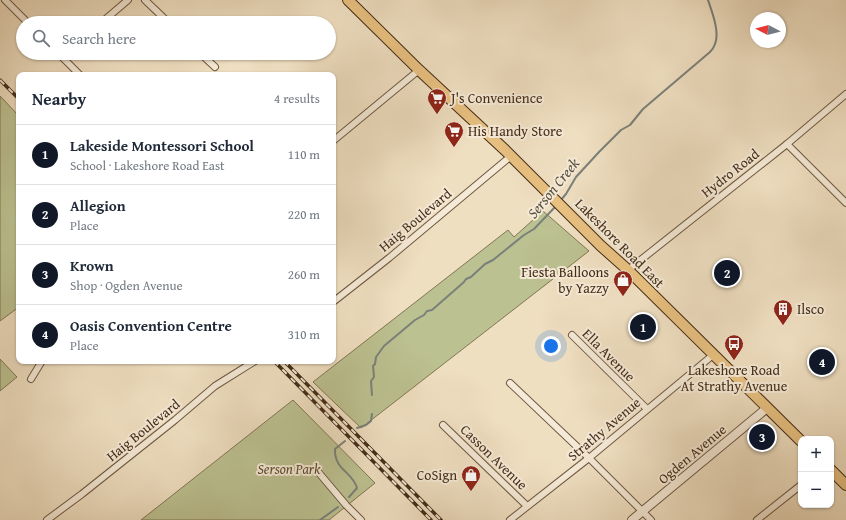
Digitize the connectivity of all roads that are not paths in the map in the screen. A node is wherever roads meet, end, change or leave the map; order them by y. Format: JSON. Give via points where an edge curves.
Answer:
{"nodes":[{"id":1,"x":5,"y":0,"type":"edge"},
{"id":2,"x":128,"y":0,"type":"edge"},
{"id":3,"x":145,"y":0,"type":"edge"},
{"id":4,"x":348,"y":0,"type":"edge"},
{"id":5,"x":21,"y":16,"type":"edge"},
{"id":6,"x":109,"y":16,"type":"edge"},
{"id":7,"x":162,"y":16,"type":"edge"},
{"id":8,"x":68,"y":60,"type":"edge"},
{"id":9,"x":208,"y":60,"type":"edge"},
{"id":10,"x":215,"y":67,"type":"dead end"},
{"id":11,"x":419,"y":70,"type":"junction"},
{"id":12,"x":78,"y":72,"type":"edge"},
{"id":13,"x":846,"y":94,"type":"edge"},
{"id":14,"x":336,"y":139,"type":"edge"},
{"id":15,"x":787,"y":144,"type":"junction"},
{"id":16,"x":511,"y":156,"type":"junction"},
{"id":17,"x":846,"y":203,"type":"edge"},
{"id":18,"x":628,"y":270,"type":"junction"},
{"id":19,"x":336,"y":300,"type":"edge"},
{"id":20,"x":572,"y":335,"type":"dead end"},
{"id":21,"x":713,"y":355,"type":"junction"},
{"id":22,"x":40,"y":364,"type":"edge"},
{"id":23,"x":250,"y":364,"type":"edge"},
{"id":24,"x":31,"y":379,"type":"dead end"},
{"id":25,"x":510,"y":383,"type":"dead end"},
{"id":26,"x":767,"y":408,"type":"junction"},
{"id":27,"x":647,"y":410,"type":"junction"},
{"id":28,"x":443,"y":425,"type":"dead end"},
{"id":29,"x":798,"y":438,"type":"edge"},
{"id":30,"x":589,"y":458,"type":"junction"},
{"id":31,"x":833,"y":472,"type":"edge"},
{"id":32,"x":319,"y":473,"type":"dead end"},
{"id":33,"x":846,"y":485,"type":"edge"},
{"id":34,"x":798,"y":487,"type":"edge"},
{"id":35,"x":527,"y":506,"type":"junction"},
{"id":36,"x":642,"y":512,"type":"junction"},
{"id":37,"x":47,"y":520,"type":"edge"},
{"id":38,"x":361,"y":520,"type":"edge"},
{"id":39,"x":510,"y":520,"type":"edge"},
{"id":40,"x":632,"y":520,"type":"edge"},
{"id":41,"x":651,"y":520,"type":"edge"},
{"id":42,"x":757,"y":520,"type":"edge"}],
"edges":[{"from":1,"to":5,"type":"street"},
{"from":2,"to":6,"type":"street"},
{"from":3,"to":7,"type":"street"},
{"from":4,"to":11,"type":"main road","name":"Lakeshore Road East"},
{"from":8,"to":12,"type":"street"},
{"from":9,"to":10,"type":"street"},
{"from":11,"to":14,"type":"street"},
{"from":11,"to":16,"type":"main road","name":"Lakeshore Road East"},
{"from":13,"to":15,"type":"street","name":"Hydro Road"},
{"from":15,"to":17,"type":"street"},
{"from":15,"to":18,"type":"street","name":"Hydro Road"},
{"from":16,"to":18,"type":"main road","name":"Lakeshore Road East"},
{"from":16,"to":19,"type":"street","name":"Haig Boulevard"},
{"from":18,"to":21,"type":"main road","name":"Lakeshore Road East"},
{"from":20,"to":27,"type":"street","name":"Ella Avenue"},
{"from":21,"to":26,"type":"main road","name":"Lakeshore Road East"},
{"from":21,"to":27,"type":"street","name":"Strathy Avenue"},
{"from":22,"to":24,"type":"street"},
{"from":23,"to":37,"type":"street","name":"Haig Boulevard","via":[[215,386]]},
{"from":25,"to":30,"type":"street"},
{"from":26,"to":29,"type":"main road","name":"Lakeshore Road East"},
{"from":26,"to":36,"type":"street","name":"Ogden Avenue"},
{"from":27,"to":30,"type":"street","name":"Strathy Avenue"},
{"from":28,"to":35,"type":"street","name":"Casson Avenue"},
{"from":30,"to":35,"type":"street","name":"Strathy Avenue"},
{"from":30,"to":36,"type":"street"},
{"from":31,"to":33,"type":"main road"},
{"from":32,"to":38,"type":"street"},
{"from":34,"to":42,"type":"street"},
{"from":35,"to":39,"type":"street","name":"Strathy Avenue"},
{"from":36,"to":40,"type":"street","name":"Ogden Avenue"},
{"from":36,"to":41,"type":"street"}]}
